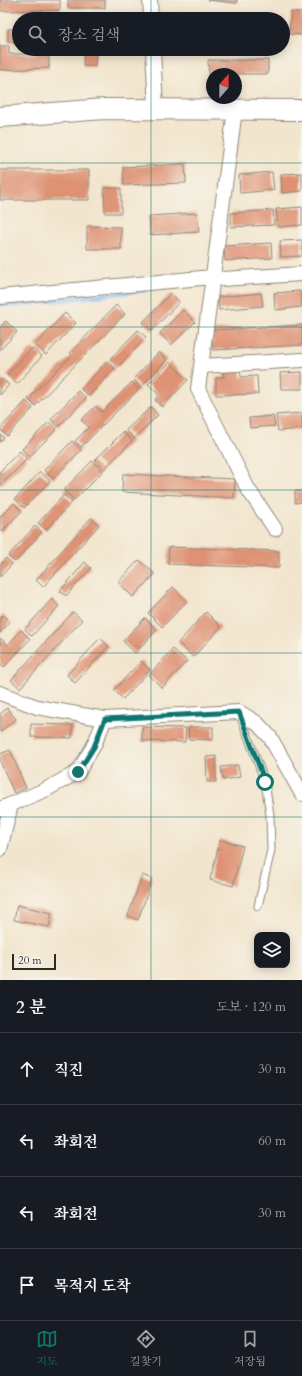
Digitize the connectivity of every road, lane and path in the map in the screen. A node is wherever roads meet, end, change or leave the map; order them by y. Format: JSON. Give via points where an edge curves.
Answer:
{"nodes":[{"id":1,"x":150,"y":0,"type":"edge"},
{"id":2,"x":151,"y":12,"type":"edge"},
{"id":3,"x":153,"y":56,"type":"edge"},
{"id":4,"x":156,"y":109,"type":"junction"},
{"id":5,"x":235,"y":110,"type":"junction"},
{"id":6,"x":302,"y":110,"type":"edge"},
{"id":7,"x":0,"y":117,"type":"edge"},
{"id":8,"x":302,"y":274,"type":"edge"},
{"id":9,"x":212,"y":277,"type":"junction"},
{"id":10,"x":0,"y":297,"type":"edge"},
{"id":11,"x":302,"y":360,"type":"edge"},
{"id":12,"x":201,"y":366,"type":"junction"},
{"id":13,"x":274,"y":529,"type":"dead end"},
{"id":14,"x":0,"y":693,"type":"edge"},
{"id":15,"x":239,"y":712,"type":"junction"},
{"id":16,"x":105,"y":719,"type":"junction"},
{"id":17,"x":302,"y":794,"type":"edge"},
{"id":18,"x":5,"y":807,"type":"edge"},
{"id":19,"x":0,"y":849,"type":"edge"},
{"id":20,"x":258,"y":906,"type":"dead end"}],
"edges":[{"from":1,"to":2,"type":"street"},
{"from":3,"to":4,"type":"street"},
{"from":4,"to":5,"type":"main road"},
{"from":4,"to":7,"type":"main road","via":[[104,109]]},
{"from":5,"to":6,"type":"main road"},
{"from":5,"to":9,"type":"street"},
{"from":8,"to":9,"type":"street","via":[[223,279]]},
{"from":9,"to":10,"type":"street"},
{"from":9,"to":12,"type":"street"},
{"from":11,"to":12,"type":"street"},
{"from":12,"to":13,"type":"street","via":[[198,389],[248,489]]},
{"from":14,"to":16,"type":"street","via":[[37,707]]},
{"from":15,"to":16,"type":"street"},
{"from":15,"to":17,"type":"street","via":[[257,723],[270,737]]},
{"from":15,"to":20,"type":"lane","via":[[265,782],[270,815],[271,850]]},
{"from":16,"to":18,"type":"street","via":[[94,747],[78,772],[46,790]]},
{"from":18,"to":19,"type":"street"}]}
